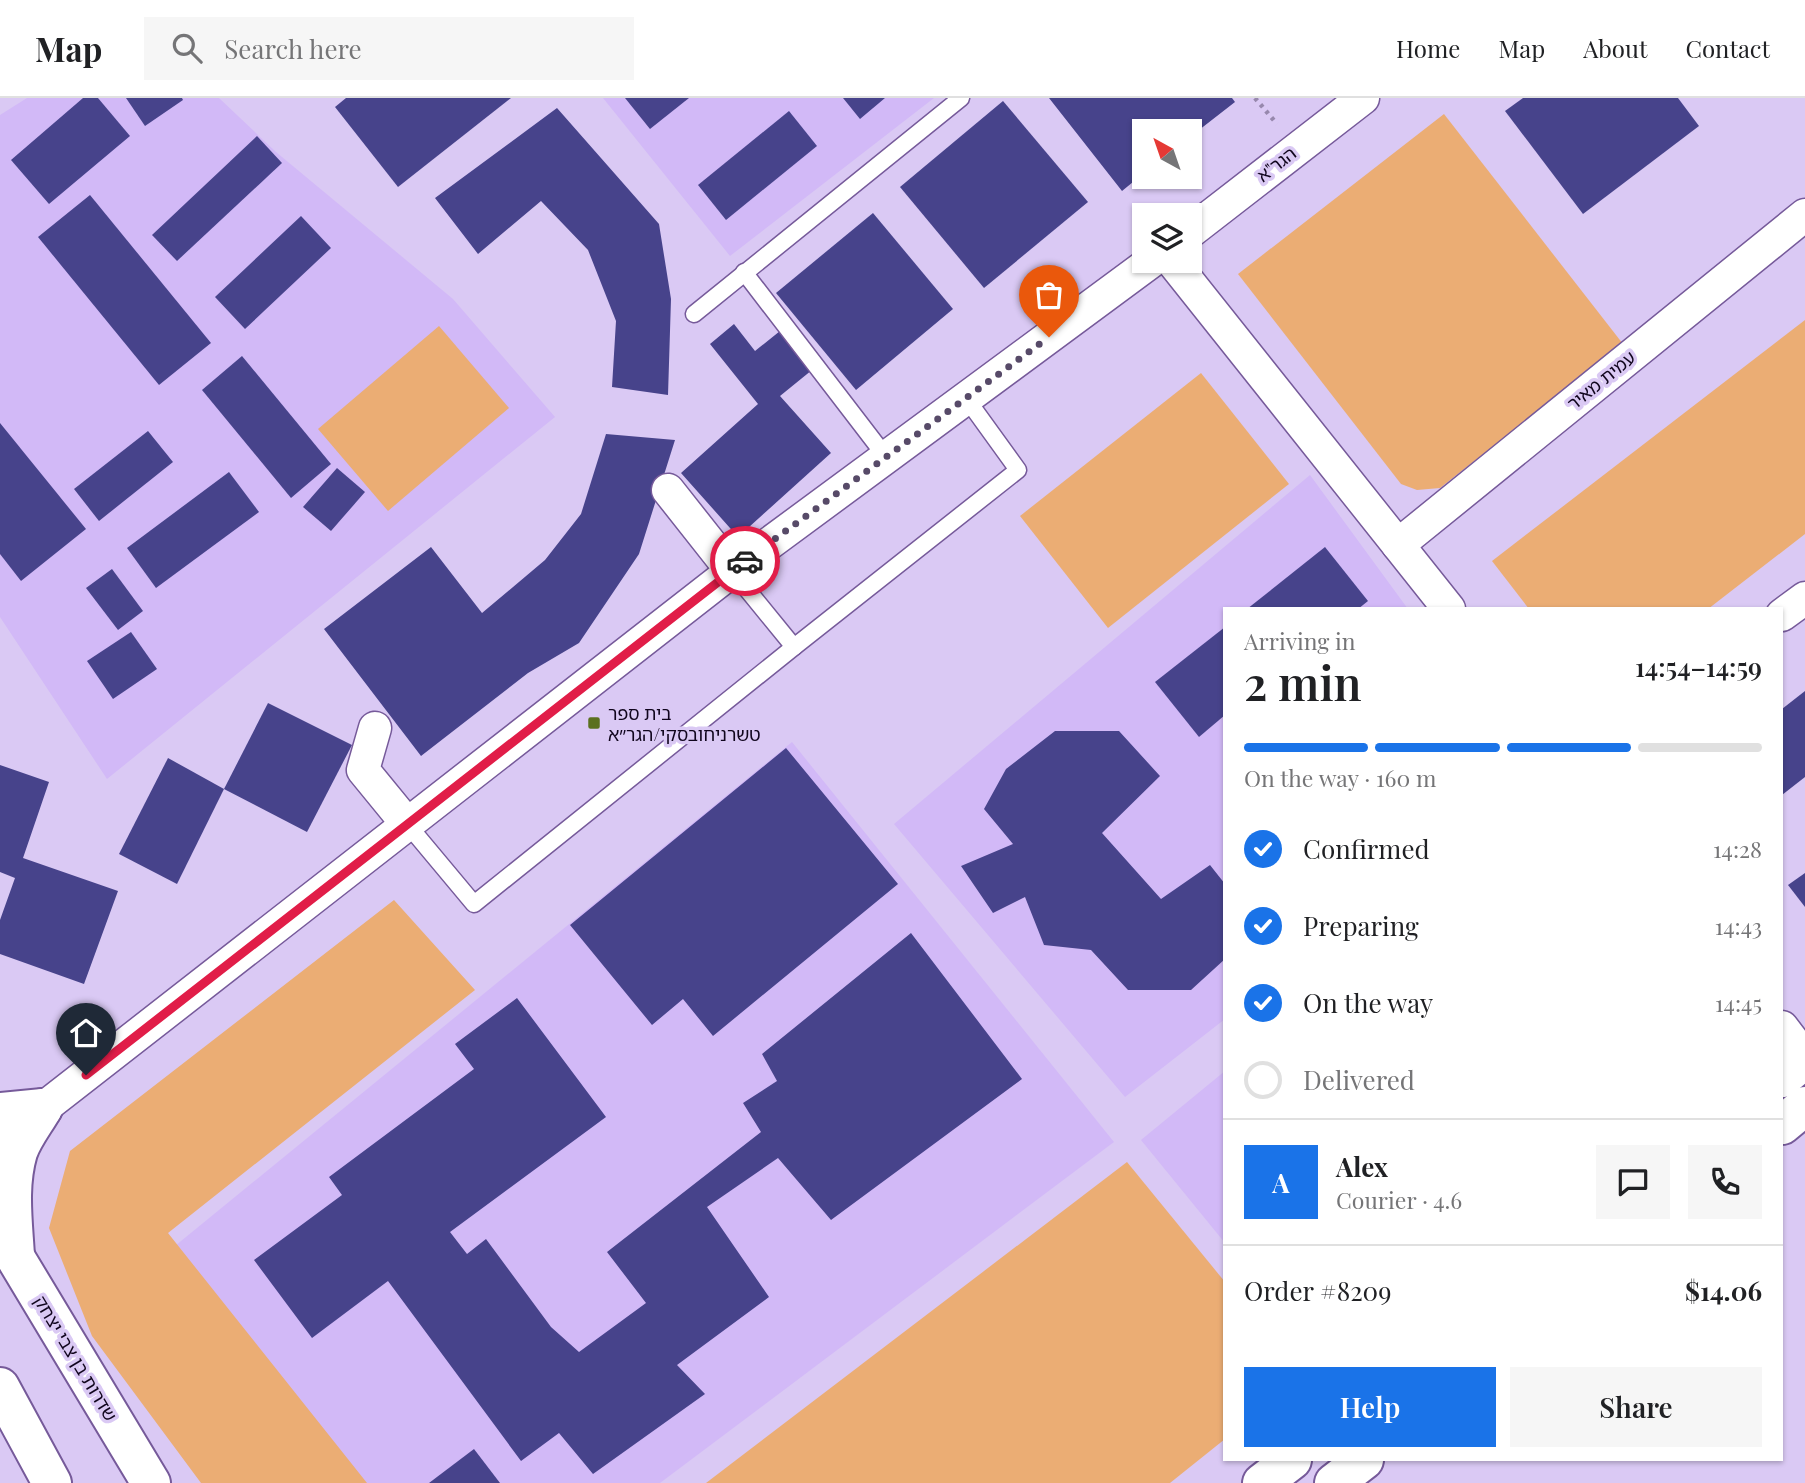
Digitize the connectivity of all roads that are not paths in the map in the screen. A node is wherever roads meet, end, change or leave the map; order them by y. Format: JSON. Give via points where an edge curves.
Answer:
{"nodes":[{"id":1,"x":961,"y":98,"type":"edge"},
{"id":2,"x":1363,"y":98,"type":"edge"},
{"id":3,"x":1805,"y":215,"type":"edge"},
{"id":4,"x":1202,"y":223,"type":"edge"},
{"id":5,"x":744,"y":272,"type":"junction"},
{"id":6,"x":1136,"y":273,"type":"edge"},
{"id":7,"x":1182,"y":273,"type":"edge"},
{"id":8,"x":694,"y":314,"type":"dead end"},
{"id":9,"x":966,"y":398,"type":"junction"},
{"id":10,"x":886,"y":457,"type":"junction"},
{"id":11,"x":668,"y":490,"type":"dead end"},
{"id":12,"x":1398,"y":545,"type":"junction"},
{"id":13,"x":732,"y":571,"type":"junction"},
{"id":14,"x":1805,"y":598,"type":"edge"},
{"id":15,"x":1447,"y":607,"type":"edge"},
{"id":16,"x":1783,"y":614,"type":"edge"},
{"id":17,"x":794,"y":647,"type":"junction"},
{"id":18,"x":375,"y":728,"type":"dead end"},
{"id":19,"x":408,"y":825,"type":"junction"},
{"id":20,"x":1783,"y":1028,"type":"edge"},
{"id":21,"x":1805,"y":1058,"type":"edge"},
{"id":22,"x":1783,"y":1077,"type":"edge"},
{"id":23,"x":1805,"y":1106,"type":"edge"},
{"id":24,"x":43,"y":1108,"type":"junction"},
{"id":25,"x":0,"y":1112,"type":"edge"},
{"id":26,"x":1783,"y":1124,"type":"edge"},
{"id":27,"x":0,"y":1142,"type":"edge"},
{"id":28,"x":8,"y":1244,"type":"edge"},
{"id":29,"x":0,"y":1387,"type":"edge"},
{"id":30,"x":1291,"y":1461,"type":"edge"},
{"id":31,"x":1363,"y":1461,"type":"edge"},
{"id":32,"x":52,"y":1483,"type":"edge"},
{"id":33,"x":151,"y":1483,"type":"edge"},
{"id":34,"x":1262,"y":1483,"type":"edge"},
{"id":35,"x":1334,"y":1483,"type":"edge"}],
"edges":[{"from":1,"to":5,"type":"lane"},
{"from":2,"to":4,"type":"street","name":"הגר\"א"},
{"from":3,"to":12,"type":"street","name":"עמית מאיר"},
{"from":5,"to":8,"type":"lane"},
{"from":5,"to":10,"type":"lane"},
{"from":6,"to":9,"type":"street"},
{"from":7,"to":12,"type":"street"},
{"from":9,"to":10,"type":"street"},
{"from":9,"to":17,"type":"lane","via":[[1018,470]]},
{"from":10,"to":13,"type":"street"},
{"from":11,"to":13,"type":"street"},
{"from":12,"to":15,"type":"street"},
{"from":13,"to":17,"type":"lane"},
{"from":13,"to":19,"type":"street"},
{"from":14,"to":16,"type":"street"},
{"from":17,"to":19,"type":"lane","via":[[474,904]]},
{"from":18,"to":19,"type":"street","via":[[363,770]]},
{"from":19,"to":24,"type":"street"},
{"from":20,"to":21,"type":"street"},
{"from":21,"to":22,"type":"main road"},
{"from":23,"to":26,"type":"main road"},
{"from":24,"to":25,"type":"main road"},
{"from":24,"to":27,"type":"street"},
{"from":24,"to":28,"type":"main road","via":[[19,1150]]},
{"from":28,"to":33,"type":"main road","name":"שדרות בן צבי יצחק"},
{"from":29,"to":32,"type":"main road"},
{"from":30,"to":34,"type":"main road"},
{"from":31,"to":35,"type":"main road"}]}
